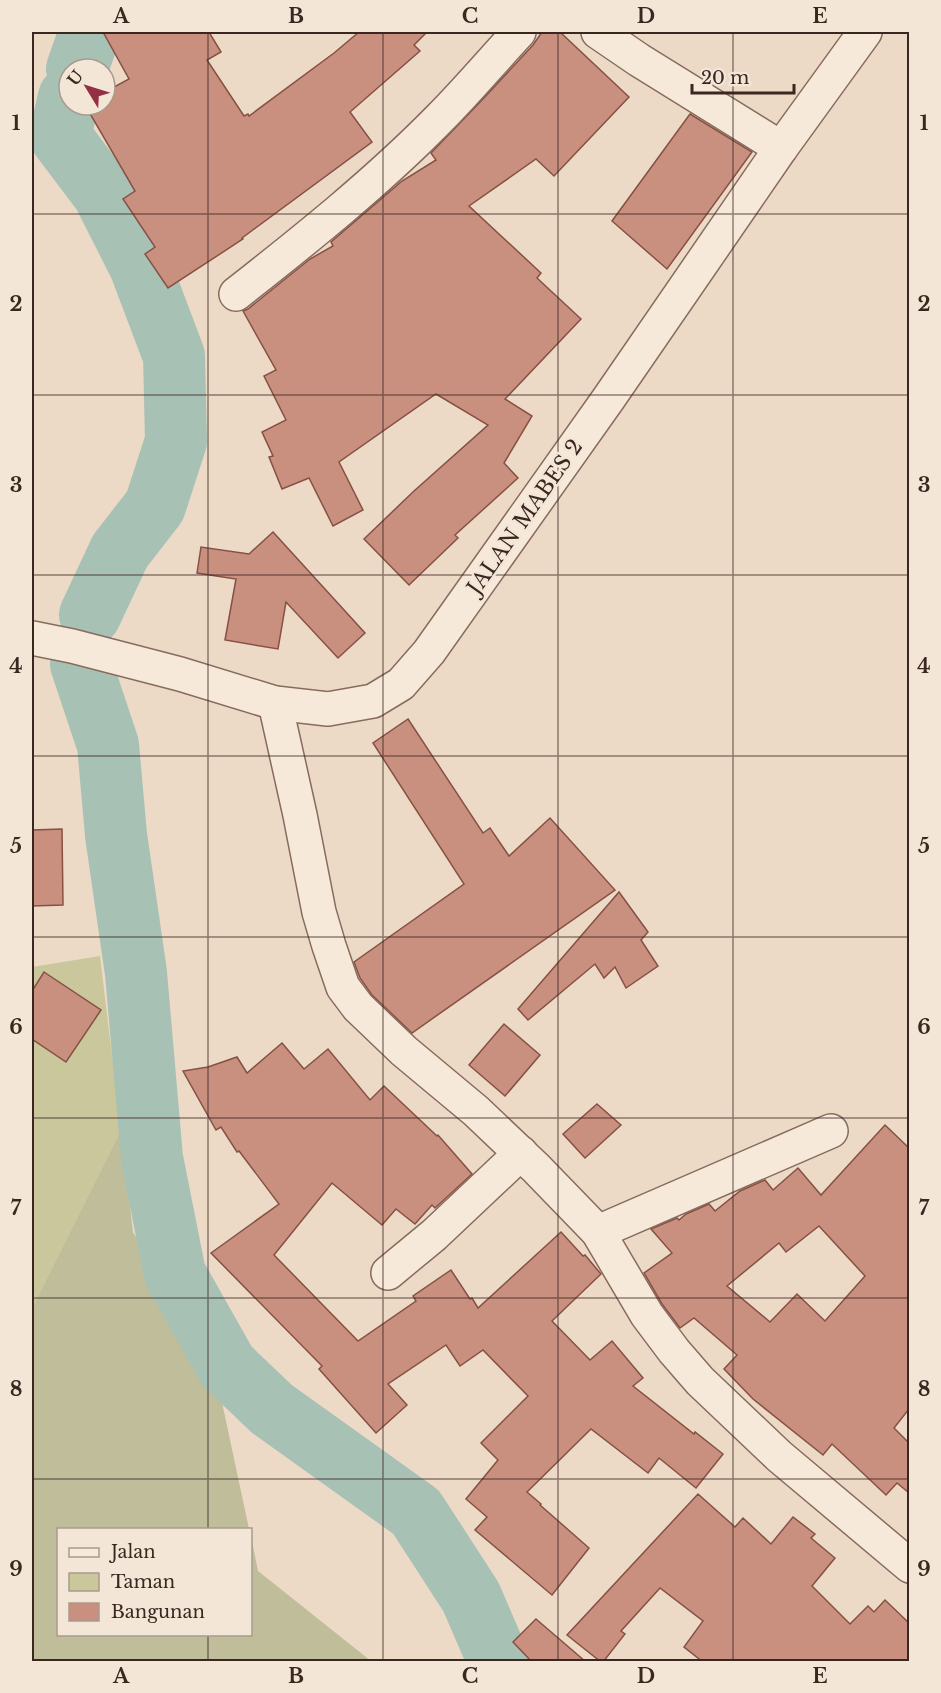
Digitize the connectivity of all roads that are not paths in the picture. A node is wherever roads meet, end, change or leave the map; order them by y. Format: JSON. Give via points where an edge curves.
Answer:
{"nodes":[{"id":1,"x":519,"y":32,"type":"edge"},
{"id":2,"x":598,"y":32,"type":"edge"},
{"id":3,"x":865,"y":32,"type":"edge"},
{"id":4,"x":781,"y":148,"type":"junction"},
{"id":5,"x":236,"y":294,"type":"dead end"},
{"id":6,"x":32,"y":638,"type":"edge"},
{"id":7,"x":275,"y":703,"type":"junction"},
{"id":8,"x":831,"y":1131,"type":"dead end"},
{"id":9,"x":521,"y":1153,"type":"junction"},
{"id":10,"x":598,"y":1232,"type":"junction"},
{"id":11,"x":388,"y":1273,"type":"dead end"},
{"id":12,"x":909,"y":1566,"type":"edge"}],
"edges":[{"from":1,"to":5,"type":"street","via":[[384,172]]},
{"from":2,"to":4,"type":"street"},
{"from":3,"to":4,"type":"street","name":"JALAN MABES 2"},
{"from":4,"to":7,"type":"street","name":"JALAN MABES 2","via":[[596,418],[429,652],[401,684],[373,701],[328,709]]},
{"from":6,"to":7,"type":"street","name":"JALAN MABES 2","via":[[180,674]]},
{"from":7,"to":9,"type":"street","via":[[319,912],[343,987],[404,1051]]},
{"from":8,"to":10,"type":"street"},
{"from":9,"to":10,"type":"street"},
{"from":9,"to":11,"type":"street"},
{"from":10,"to":12,"type":"street","via":[[647,1315],[700,1381],[779,1456]]}]}
